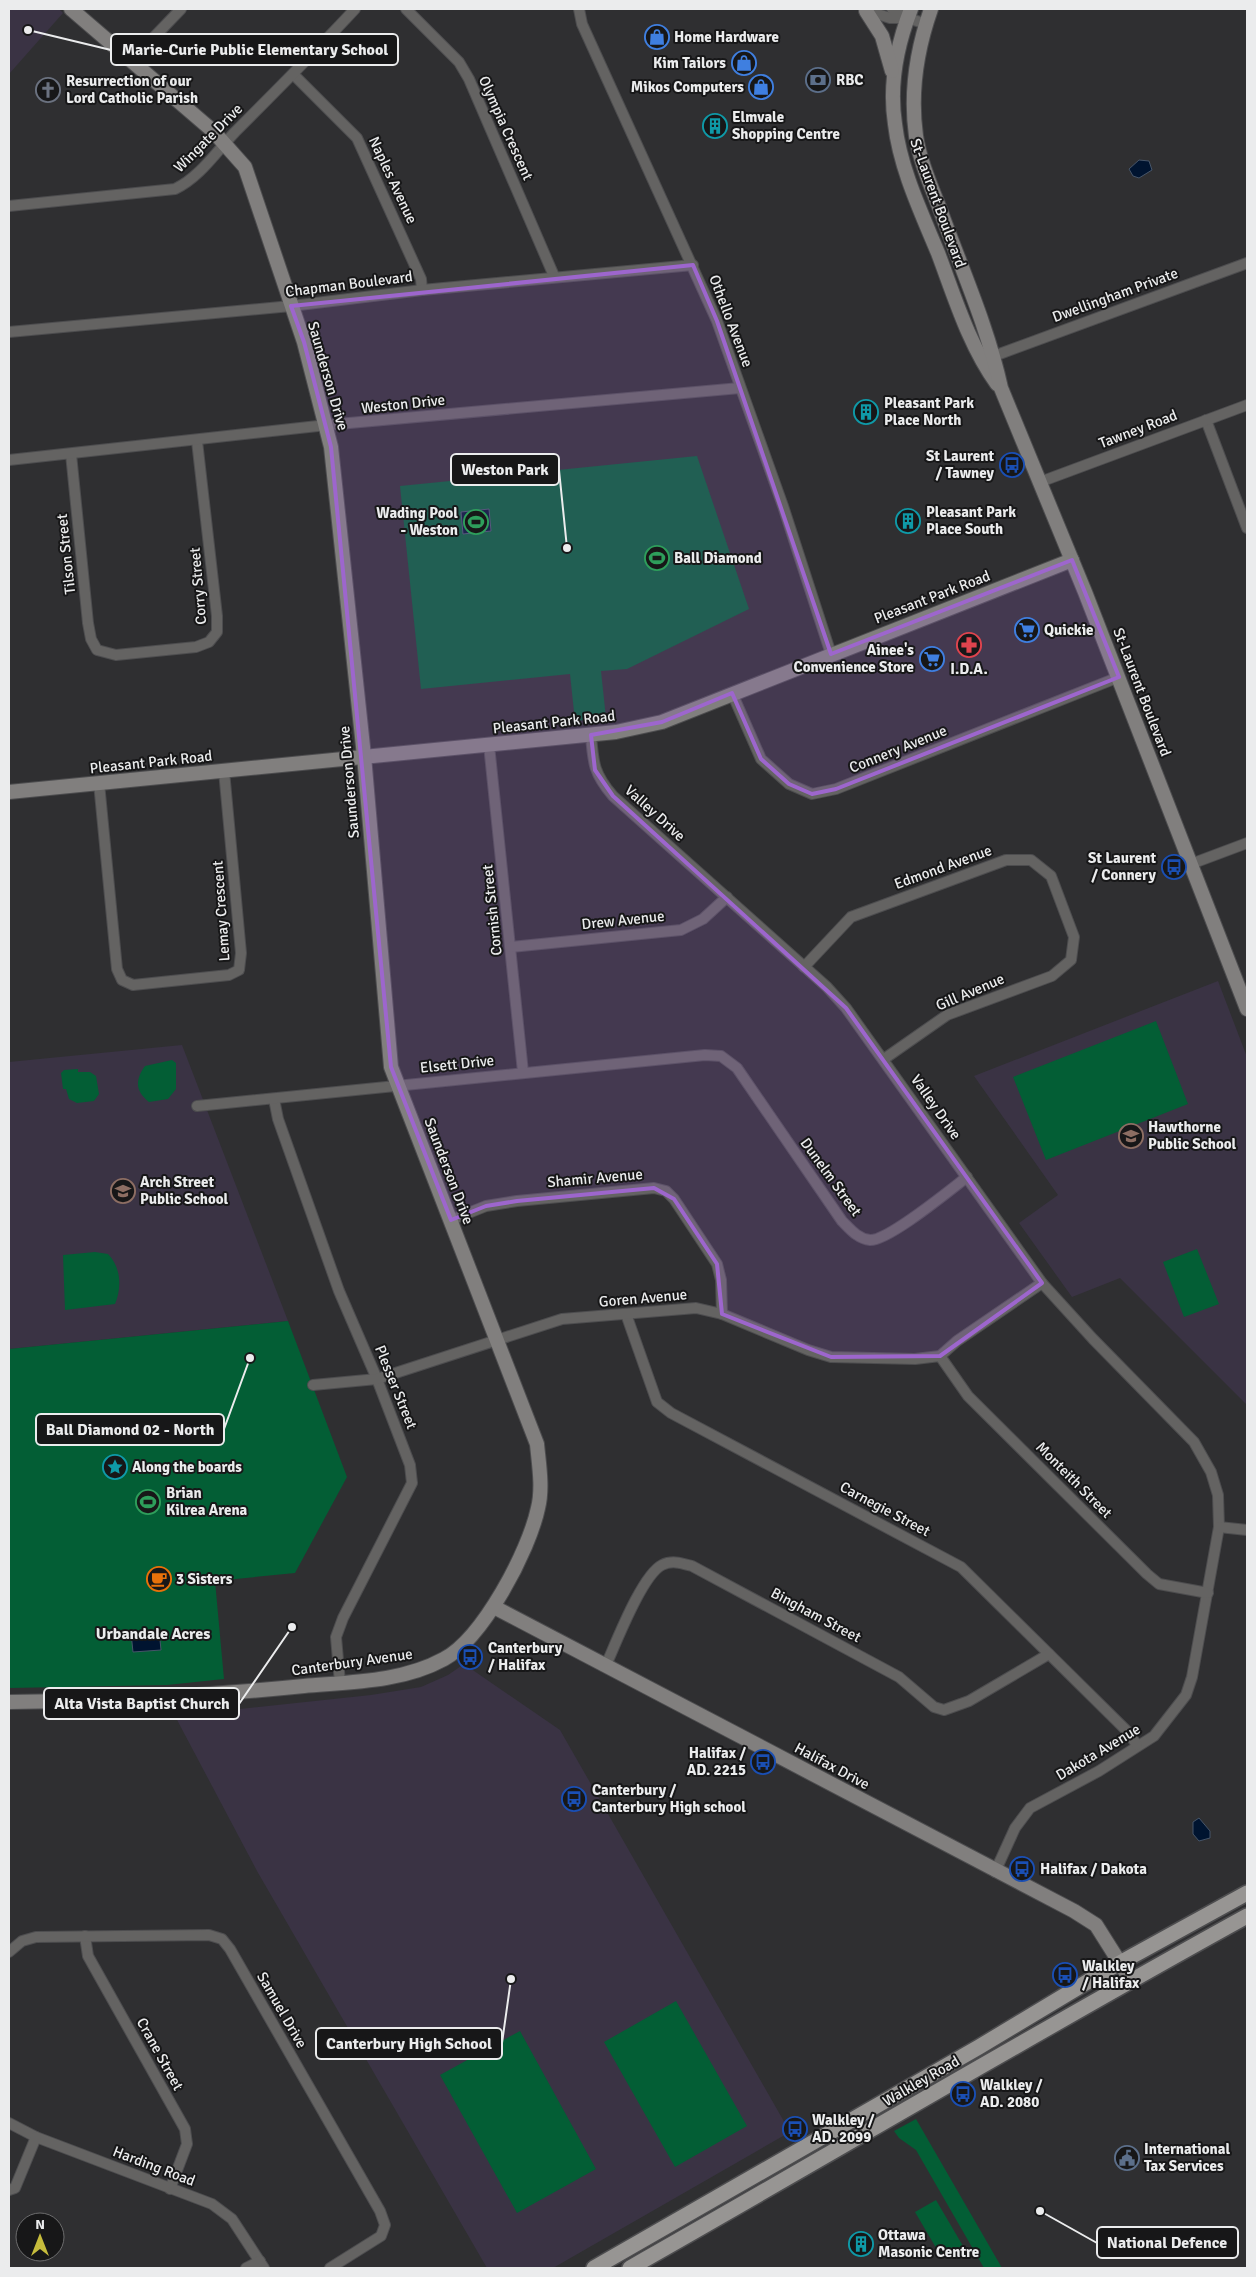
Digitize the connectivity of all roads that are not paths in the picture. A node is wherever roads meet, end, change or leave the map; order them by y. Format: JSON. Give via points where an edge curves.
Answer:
{"nodes":[{"id":1,"x":71,"y":9,"type":"edge"},
{"id":2,"x":180,"y":9,"type":"edge"},
{"id":3,"x":355,"y":9,"type":"edge"},
{"id":4,"x":406,"y":9,"type":"edge"},
{"id":5,"x":579,"y":9,"type":"edge"},
{"id":6,"x":892,"y":9,"type":"edge"},
{"id":7,"x":931,"y":9,"type":"edge"},
{"id":8,"x":864,"y":10,"type":"edge"},
{"id":9,"x":909,"y":13,"type":"edge"},
{"id":10,"x":926,"y":24,"type":"junction"},
{"id":11,"x":131,"y":61,"type":"junction"},
{"id":12,"x":294,"y":75,"type":"junction"},
{"id":13,"x":893,"y":76,"type":"junction"},
{"id":14,"x":225,"y":144,"type":"junction"},
{"id":15,"x":9,"y":206,"type":"edge"},
{"id":16,"x":941,"y":214,"type":"junction"},
{"id":17,"x":925,"y":221,"type":"junction"},
{"id":18,"x":1247,"y":263,"type":"edge"},
{"id":19,"x":692,"y":265,"type":"junction"},
{"id":20,"x":554,"y":276,"type":"junction"},
{"id":21,"x":422,"y":290,"type":"junction"},
{"id":22,"x":290,"y":306,"type":"junction"},
{"id":23,"x":9,"y":332,"type":"edge"},
{"id":24,"x":994,"y":356,"type":"junction"},
{"id":25,"x":740,"y":388,"type":"junction"},
{"id":26,"x":1001,"y":388,"type":"junction"},
{"id":27,"x":1247,"y":405,"type":"edge"},
{"id":28,"x":1206,"y":420,"type":"junction"},
{"id":29,"x":327,"y":425,"type":"junction"},
{"id":30,"x":197,"y":441,"type":"junction"},
{"id":31,"x":71,"y":454,"type":"junction"},
{"id":32,"x":9,"y":460,"type":"edge"},
{"id":33,"x":1040,"y":482,"type":"junction"},
{"id":34,"x":1247,"y":528,"type":"edge"},
{"id":35,"x":1072,"y":560,"type":"junction"},
{"id":36,"x":97,"y":650,"type":"joint"},
{"id":37,"x":831,"y":654,"type":"junction"},
{"id":38,"x":1119,"y":677,"type":"junction"},
{"id":39,"x":732,"y":693,"type":"junction"},
{"id":40,"x":591,"y":735,"type":"junction"},
{"id":41,"x":488,"y":745,"type":"junction"},
{"id":42,"x":364,"y":756,"type":"junction"},
{"id":43,"x":224,"y":771,"type":"junction"},
{"id":44,"x":99,"y":784,"type":"junction"},
{"id":45,"x":9,"y":792,"type":"edge"},
{"id":46,"x":1247,"y":843,"type":"edge"},
{"id":47,"x":1190,"y":864,"type":"junction"},
{"id":48,"x":727,"y":897,"type":"junction"},
{"id":49,"x":511,"y":947,"type":"junction"},
{"id":50,"x":1071,"y":960,"type":"joint"},
{"id":51,"x":804,"y":967,"type":"junction"},
{"id":52,"x":1247,"y":1009,"type":"edge"},
{"id":53,"x":721,"y":1056,"type":"joint"},
{"id":54,"x":884,"y":1060,"type":"junction"},
{"id":55,"x":523,"y":1072,"type":"junction"},
{"id":56,"x":398,"y":1086,"type":"junction"},
{"id":57,"x":274,"y":1099,"type":"junction"},
{"id":58,"x":198,"y":1106,"type":"dead end"},
{"id":59,"x":967,"y":1177,"type":"junction"},
{"id":60,"x":450,"y":1220,"type":"junction"},
{"id":61,"x":1042,"y":1283,"type":"junction"},
{"id":62,"x":626,"y":1314,"type":"junction"},
{"id":63,"x":722,"y":1314,"type":"junction"},
{"id":64,"x":497,"y":1341,"type":"junction"},
{"id":65,"x":940,"y":1356,"type":"junction"},
{"id":66,"x":377,"y":1379,"type":"junction"},
{"id":67,"x":313,"y":1385,"type":"dead end"},
{"id":68,"x":1220,"y":1527,"type":"junction"},
{"id":69,"x":1247,"y":1530,"type":"edge"},
{"id":70,"x":1208,"y":1593,"type":"junction"},
{"id":71,"x":494,"y":1607,"type":"junction"},
{"id":72,"x":1049,"y":1654,"type":"junction"},
{"id":73,"x":606,"y":1665,"type":"junction"},
{"id":74,"x":340,"y":1683,"type":"junction"},
{"id":75,"x":9,"y":1702,"type":"edge"},
{"id":76,"x":1137,"y":1745,"type":"junction"},
{"id":77,"x":995,"y":1872,"type":"junction"},
{"id":78,"x":1247,"y":1893,"type":"edge"},
{"id":79,"x":1247,"y":1916,"type":"edge"},
{"id":80,"x":85,"y":1936,"type":"junction"},
{"id":81,"x":9,"y":1952,"type":"edge"},
{"id":82,"x":1121,"y":1964,"type":"junction"},
{"id":83,"x":1130,"y":1979,"type":"junction"},
{"id":84,"x":979,"y":2047,"type":"junction"},
{"id":85,"x":989,"y":2063,"type":"junction"},
{"id":86,"x":900,"y":2092,"type":"junction"},
{"id":87,"x":911,"y":2108,"type":"junction"},
{"id":88,"x":9,"y":2123,"type":"edge"},
{"id":89,"x":36,"y":2137,"type":"junction"},
{"id":90,"x":170,"y":2189,"type":"junction"},
{"id":91,"x":9,"y":2190,"type":"edge"},
{"id":92,"x":718,"y":2196,"type":"junction"},
{"id":93,"x":728,"y":2212,"type":"junction"},
{"id":94,"x":262,"y":2265,"type":"edge"},
{"id":95,"x":246,"y":2268,"type":"edge"},
{"id":96,"x":330,"y":2268,"type":"edge"},
{"id":97,"x":594,"y":2268,"type":"edge"},
{"id":98,"x":630,"y":2268,"type":"edge"}],
"edges":[{"from":1,"to":11,"type":"street","name":"Saunderson Drive"},
{"from":2,"to":11,"type":"street"},
{"from":3,"to":12,"type":"street","name":"Wingate Drive"},
{"from":4,"to":20,"type":"street","name":"Olympia Crescent","via":[[459,62],[469,79]]},
{"from":5,"to":19,"type":"street","name":"Othello Avenue","via":[[582,24]]},
{"from":6,"to":9,"type":"street"},
{"from":7,"to":10,"type":"street","name":"St-Laurent Boulevard"},
{"from":8,"to":9,"type":"street","via":[[890,18]]},
{"from":8,"to":13,"type":"street","via":[[882,36]]},
{"from":9,"to":10,"type":"street"},
{"from":9,"to":13,"type":"street","name":"St-Laurent Boulevard"},
{"from":10,"to":16,"type":"street","name":"St-Laurent Boulevard","via":[[916,74],[914,115],[917,138]]},
{"from":11,"to":14,"type":"street","name":"Saunderson Drive"},
{"from":12,"to":14,"type":"street","name":"Wingate Drive"},
{"from":12,"to":21,"type":"street","name":"Naples Avenue","via":[[357,138],[421,279]]},
{"from":13,"to":17,"type":"street","name":"St-Laurent Boulevard","via":[[898,143]]},
{"from":14,"to":15,"type":"street","name":"Wingate Drive","via":[[189,182],[175,189]]},
{"from":14,"to":22,"type":"street","name":"Saunderson Drive","via":[[245,167]]},
{"from":16,"to":17,"type":"street"},
{"from":16,"to":24,"type":"street","name":"St-Laurent Boulevard"},
{"from":17,"to":26,"type":"street","name":"St-Laurent Boulevard","via":[[982,362]]},
{"from":18,"to":24,"type":"street","name":"Dwellingham Private"},
{"from":19,"to":20,"type":"street","name":"Chapman Boulevard"},
{"from":19,"to":25,"type":"street","name":"Othello Avenue","via":[[717,321]]},
{"from":20,"to":21,"type":"street","name":"Chapman Boulevard"},
{"from":21,"to":22,"type":"street","name":"Chapman Boulevard"},
{"from":22,"to":23,"type":"street","name":"Chapman Boulevard"},
{"from":22,"to":29,"type":"street","name":"Saunderson Drive","via":[[304,342]]},
{"from":24,"to":26,"type":"street","name":"St-Laurent Boulevard"},
{"from":25,"to":29,"type":"street","name":"Weston Drive"},
{"from":25,"to":37,"type":"street","name":"Othello Avenue"},
{"from":26,"to":33,"type":"street","name":"St-Laurent Boulevard"},
{"from":27,"to":28,"type":"street","name":"Tawney Road"},
{"from":28,"to":33,"type":"street","name":"Tawney Road"},
{"from":28,"to":34,"type":"street"},
{"from":29,"to":30,"type":"street","name":"Weston Drive"},
{"from":29,"to":42,"type":"street","name":"Saunderson Drive"},
{"from":30,"to":31,"type":"street","name":"Weston Drive"},
{"from":30,"to":36,"type":"street","name":"Corry Street","via":[[217,632],[209,642],[196,647],[116,655]]},
{"from":31,"to":32,"type":"street","name":"Weston Drive"},
{"from":31,"to":36,"type":"street","name":"Tilson Street","via":[[88,623]]},
{"from":33,"to":35,"type":"street","name":"St-Laurent Boulevard"},
{"from":35,"to":37,"type":"street","name":"Pleasant Park Road"},
{"from":35,"to":38,"type":"street","name":"St-Laurent Boulevard"},
{"from":37,"to":39,"type":"street","name":"Pleasant Park Road"},
{"from":38,"to":39,"type":"street","name":"Connery Avenue","via":[[836,789],[812,794],[789,784],[761,759]]},
{"from":38,"to":47,"type":"street","name":"St-Laurent Boulevard"},
{"from":39,"to":40,"type":"street","name":"Pleasant Park Road","via":[[662,722]]},
{"from":40,"to":41,"type":"street","name":"Pleasant Park Road"},
{"from":40,"to":48,"type":"street","name":"Valley Drive","via":[[595,770],[600,782]]},
{"from":41,"to":42,"type":"street","name":"Pleasant Park Road"},
{"from":41,"to":49,"type":"street","name":"Cornish Street"},
{"from":42,"to":43,"type":"street","name":"Pleasant Park Road"},
{"from":42,"to":56,"type":"street","name":"Saunderson Drive","via":[[392,1067]]},
{"from":43,"to":44,"type":"street","name":"Pleasant Park Road"},
{"from":43,"to":44,"type":"street","name":"Lemay Crescent","via":[[241,953],[239,970],[229,976],[133,985],[122,980],[117,969]]},
{"from":44,"to":45,"type":"street","name":"Pleasant Park Road"},
{"from":46,"to":47,"type":"street"},
{"from":47,"to":52,"type":"street","name":"St-Laurent Boulevard"},
{"from":48,"to":49,"type":"street","name":"Drew Avenue","via":[[703,919],[681,930]]},
{"from":48,"to":51,"type":"street","name":"Valley Drive"},
{"from":49,"to":55,"type":"street","name":"Cornish Street"},
{"from":50,"to":51,"type":"street","name":"Edmond Avenue","via":[[1074,937],[1051,876],[1031,860],[1006,860],[852,917]]},
{"from":50,"to":54,"type":"street","name":"Gill Avenue","via":[[1052,976],[947,1015]]},
{"from":51,"to":54,"type":"street","name":"Valley Drive","via":[[846,1008]]},
{"from":53,"to":55,"type":"street","name":"Elsett Drive"},
{"from":53,"to":59,"type":"street","name":"Dunelm Street","via":[[737,1068],[842,1221],[860,1237],[872,1240],[888,1234]]},
{"from":54,"to":59,"type":"street","name":"Valley Drive"},
{"from":55,"to":56,"type":"street","name":"Elsett Drive"},
{"from":56,"to":57,"type":"street","name":"Elsett Drive"},
{"from":56,"to":60,"type":"street","name":"Saunderson Drive"},
{"from":57,"to":58,"type":"street","name":"Elsett Drive"},
{"from":57,"to":66,"type":"street","name":"Plesser Street","via":[[278,1119],[339,1291]]},
{"from":59,"to":61,"type":"street","name":"Valley Drive"},
{"from":60,"to":63,"type":"street","name":"Shamir Avenue","via":[[486,1206],[517,1201],[654,1188],[666,1191],[717,1264]]},
{"from":60,"to":64,"type":"street","name":"Saunderson Drive"},
{"from":61,"to":65,"type":"street"},
{"from":61,"to":68,"type":"street","name":"Valley Drive","via":[[1194,1442],[1216,1487]]},
{"from":62,"to":63,"type":"street","name":"Goren Avenue","via":[[696,1308]]},
{"from":62,"to":64,"type":"street","name":"Goren Avenue","via":[[562,1319]]},
{"from":62,"to":72,"type":"street","name":"Carnegie Street","via":[[657,1402],[671,1413],[961,1567]]},
{"from":63,"to":65,"type":"street","name":"Goren Avenue","via":[[831,1357],[915,1359]]},
{"from":64,"to":66,"type":"street","name":"Goren Avenue"},
{"from":64,"to":71,"type":"street","name":"Saunderson Drive","via":[[537,1444],[540,1474],[538,1508],[524,1549]]},
{"from":65,"to":70,"type":"street","name":"Monteith Street","via":[[968,1396],[1147,1574],[1159,1584]]},
{"from":66,"to":67,"type":"street","name":"Goren Avenue"},
{"from":66,"to":74,"type":"street","name":"Plesser Street","via":[[410,1464],[412,1483],[336,1637]]},
{"from":68,"to":69,"type":"street"},
{"from":68,"to":70,"type":"street","name":"Dakota Avenue"},
{"from":70,"to":76,"type":"street","name":"Dakota Avenue","via":[[1186,1695],[1154,1736]]},
{"from":71,"to":73,"type":"street","name":"Halifax Drive"},
{"from":71,"to":74,"type":"street","name":"Canterbury Avenue","via":[[469,1641],[445,1659],[411,1674]]},
{"from":72,"to":73,"type":"street","name":"Bingham Street","via":[[969,1701],[944,1710],[934,1708],[899,1678],[692,1566],[675,1561],[655,1569],[628,1616]]},
{"from":72,"to":76,"type":"street","name":"Carnegie Street","via":[[1127,1731]]},
{"from":73,"to":77,"type":"street","name":"Halifax Drive"},
{"from":74,"to":75,"type":"street","name":"Canterbury Avenue","via":[[112,1701]]},
{"from":76,"to":77,"type":"street","name":"Dakota Avenue","via":[[1099,1771],[1030,1808],[1014,1828]]},
{"from":77,"to":82,"type":"street","name":"Halifax Drive","via":[[1096,1925]]},
{"from":78,"to":82,"type":"main road","name":"Walkley Road"},
{"from":79,"to":83,"type":"main road","name":"Walkley Road"},
{"from":80,"to":81,"type":"street","name":"Samuel Drive","via":[[36,1937],[22,1941]]},
{"from":80,"to":90,"type":"street","name":"Crane Street","via":[[88,1956],[185,2129],[187,2144]]},
{"from":80,"to":96,"type":"street","name":"Samuel Drive","via":[[209,1935],[222,1939],[230,1949],[385,2225],[382,2236]]},
{"from":82,"to":83,"type":"street","name":"Halifax Drive"},
{"from":82,"to":84,"type":"main road","name":"Walkley Road"},
{"from":83,"to":85,"type":"main road","name":"Walkley Road"},
{"from":84,"to":85,"type":"main road"},
{"from":84,"to":86,"type":"main road","name":"Walkley Road"},
{"from":85,"to":87,"type":"main road","name":"Walkley Road"},
{"from":86,"to":87,"type":"main road"},
{"from":86,"to":92,"type":"main road","name":"Walkley Road"},
{"from":87,"to":93,"type":"main road","name":"Walkley Road"},
{"from":88,"to":89,"type":"street","name":"Harding Road"},
{"from":89,"to":90,"type":"street","name":"Harding Road"},
{"from":89,"to":91,"type":"street","via":[[14,2188]]},
{"from":90,"to":94,"type":"street","name":"Harding Road","via":[[212,2204],[232,2219]]},
{"from":92,"to":93,"type":"main road"},
{"from":92,"to":97,"type":"main road","name":"Walkley Road"},
{"from":93,"to":98,"type":"main road","name":"Walkley Road"},
{"from":94,"to":95,"type":"street"}]}
